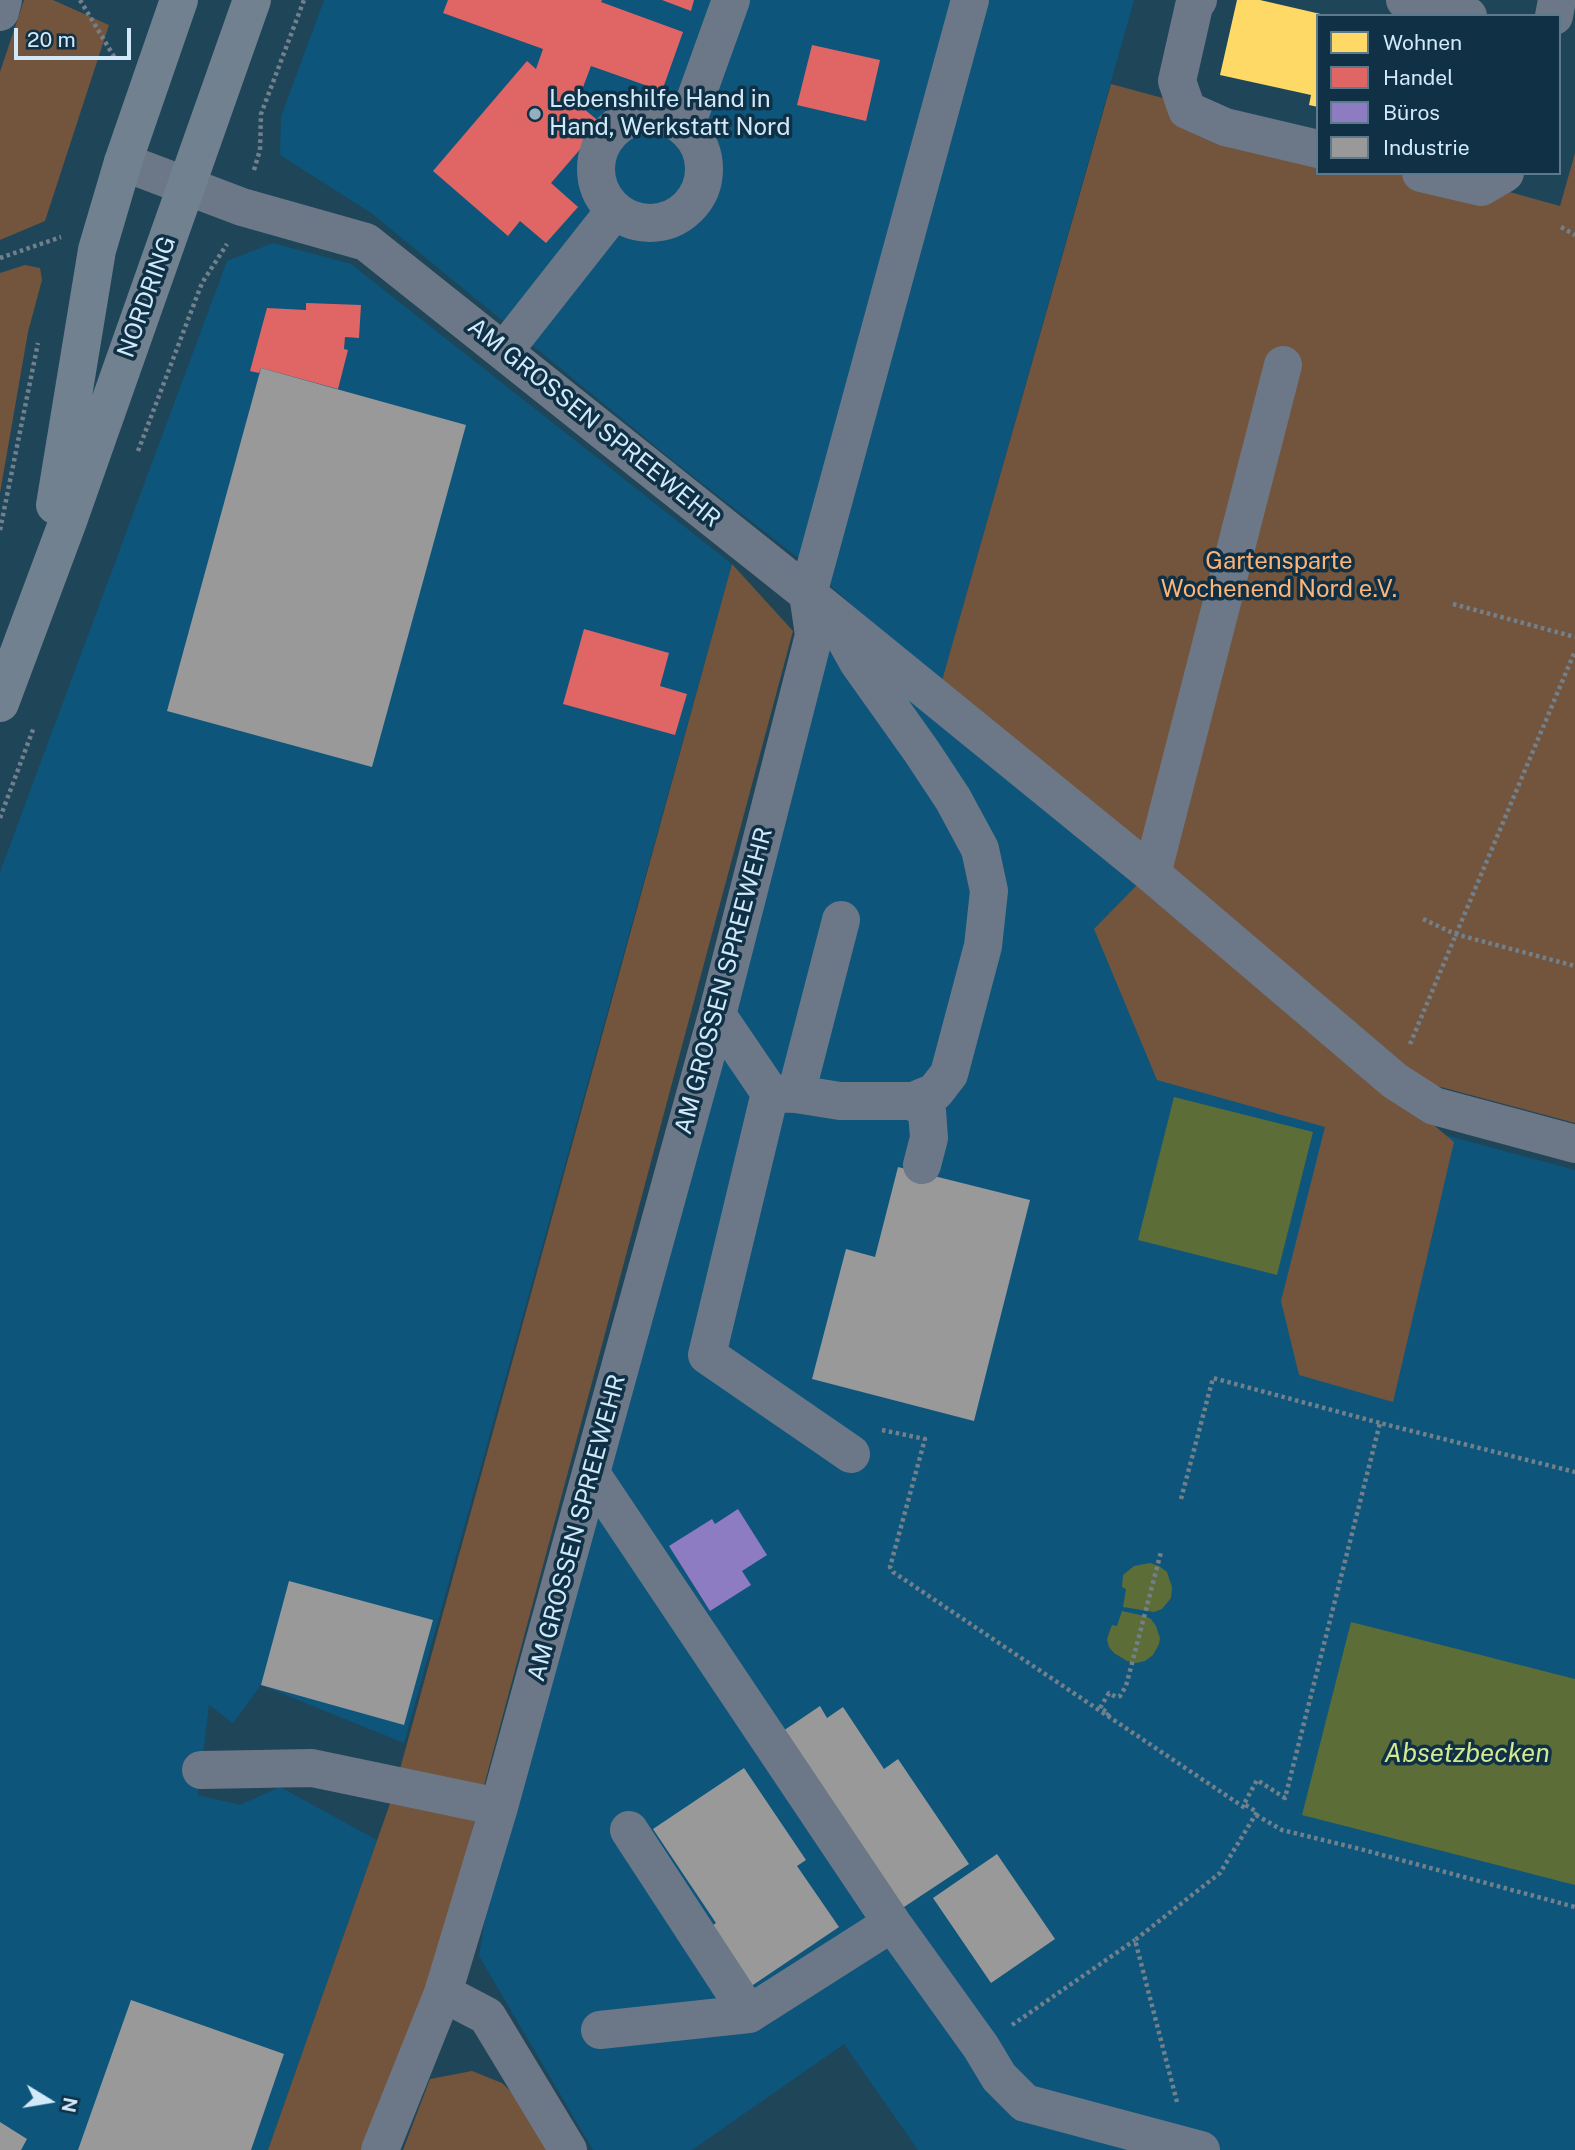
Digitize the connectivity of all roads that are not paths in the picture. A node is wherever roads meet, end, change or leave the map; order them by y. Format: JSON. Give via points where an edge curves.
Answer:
{"nodes":[{"id":1,"x":4,"y":0,"type":"edge"},
{"id":2,"x":180,"y":0,"type":"edge"},
{"id":3,"x":252,"y":0,"type":"edge"},
{"id":4,"x":731,"y":0,"type":"edge"},
{"id":5,"x":970,"y":0,"type":"edge"},
{"id":6,"x":1198,"y":0,"type":"edge"},
{"id":7,"x":1405,"y":0,"type":"edge"},
{"id":8,"x":0,"y":12,"type":"edge"},
{"id":9,"x":1460,"y":14,"type":"edge"},
{"id":10,"x":685,"y":128,"type":"junction"},
{"id":11,"x":1316,"y":149,"type":"edge"},
{"id":12,"x":123,"y":162,"type":"junction"},
{"id":13,"x":1430,"y":175,"type":"edge"},
{"id":14,"x":1501,"y":175,"type":"edge"},
{"id":15,"x":187,"y":185,"type":"junction"},
{"id":16,"x":615,"y":210,"type":"junction"},
{"id":17,"x":504,"y":351,"type":"junction"},
{"id":18,"x":1283,"y":365,"type":"dead end"},
{"id":19,"x":40,"y":593,"type":"junction"},
{"id":20,"x":818,"y":602,"type":"junction"},
{"id":21,"x":0,"y":704,"type":"edge"},
{"id":22,"x":1152,"y":874,"type":"junction"},
{"id":23,"x":841,"y":920,"type":"dead end"},
{"id":24,"x":717,"y":1015,"type":"junction"},
{"id":25,"x":783,"y":1093,"type":"junction"},
{"id":26,"x":913,"y":1101,"type":"junction"},
{"id":27,"x":1575,"y":1144,"type":"edge"},
{"id":28,"x":922,"y":1165,"type":"dead end"},
{"id":29,"x":851,"y":1454,"type":"dead end"},
{"id":30,"x":592,"y":1475,"type":"junction"},
{"id":31,"x":201,"y":1770,"type":"dead end"},
{"id":32,"x":499,"y":1807,"type":"junction"},
{"id":33,"x":629,"y":1830,"type":"dead end"},
{"id":34,"x":892,"y":1923,"type":"junction"},
{"id":35,"x":443,"y":1993,"type":"junction"},
{"id":36,"x":748,"y":2014,"type":"junction"},
{"id":37,"x":600,"y":2030,"type":"dead end"},
{"id":38,"x":1180,"y":2147,"type":"edge"},
{"id":39,"x":380,"y":2150,"type":"edge"},
{"id":40,"x":568,"y":2150,"type":"edge"}],
"edges":[{"from":1,"to":8,"type":"street"},
{"from":2,"to":12,"type":"main road","name":"NORDRING"},
{"from":3,"to":15,"type":"main road","name":"NORDRING"},
{"from":4,"to":10,"type":"street"},
{"from":5,"to":20,"type":"street"},
{"from":6,"to":11,"type":"street","via":[[1177,81],[1187,110],[1225,127]]},
{"from":7,"to":9,"type":"street"},
{"from":10,"to":16,"type":"street","via":[[669,118],[650,115],[624,122],[604,141],[597,159],[597,178],[603,196]]},
{"from":10,"to":16,"type":"street","via":[[700,148],[705,173],[692,204],[663,222],[629,219]]},
{"from":12,"to":15,"type":"street","name":"AM GROSSEN SPREEWEHR"},
{"from":12,"to":19,"type":"main road","name":"NORDRING","via":[[97,250]]},
{"from":13,"to":14,"type":"street","via":[[1481,187]]},
{"from":15,"to":17,"type":"street","name":"AM GROSSEN SPREEWEHR","via":[[242,207],[366,242]]},
{"from":15,"to":19,"type":"main road","name":"NORDRING"},
{"from":16,"to":17,"type":"street"},
{"from":17,"to":20,"type":"street","name":"AM GROSSEN SPREEWEHR"},
{"from":18,"to":22,"type":"street"},
{"from":19,"to":21,"type":"main road","name":"NORDRING"},
{"from":20,"to":22,"type":"street"},
{"from":20,"to":24,"type":"street","name":"AM GROSSEN SPREEWEHR","via":[[814,635]]},
{"from":20,"to":26,"type":"street","via":[[953,799],[980,849],[989,891],[983,946],[949,1074],[935,1092]]},
{"from":22,"to":27,"type":"street","via":[[1395,1081],[1434,1106]]},
{"from":23,"to":25,"type":"street"},
{"from":24,"to":25,"type":"street"},
{"from":24,"to":30,"type":"street","name":"AM GROSSEN SPREEWEHR"},
{"from":25,"to":26,"type":"street","via":[[840,1101]]},
{"from":25,"to":29,"type":"street","via":[[707,1355]]},
{"from":26,"to":28,"type":"street","via":[[927,1111],[929,1138]]},
{"from":30,"to":32,"type":"street","name":"AM GROSSEN SPREEWEHR"},
{"from":30,"to":34,"type":"street"},
{"from":31,"to":32,"type":"street","via":[[312,1768]]},
{"from":32,"to":35,"type":"street","name":"AM GROSSEN SPREEWEHR"},
{"from":33,"to":36,"type":"street"},
{"from":34,"to":36,"type":"street"},
{"from":34,"to":38,"type":"street","via":[[999,2077],[1025,2103]]},
{"from":35,"to":39,"type":"street","name":"AM GROSSEN SPREEWEHR"},
{"from":35,"to":40,"type":"street","via":[[486,2017]]},
{"from":36,"to":37,"type":"street"}]}
